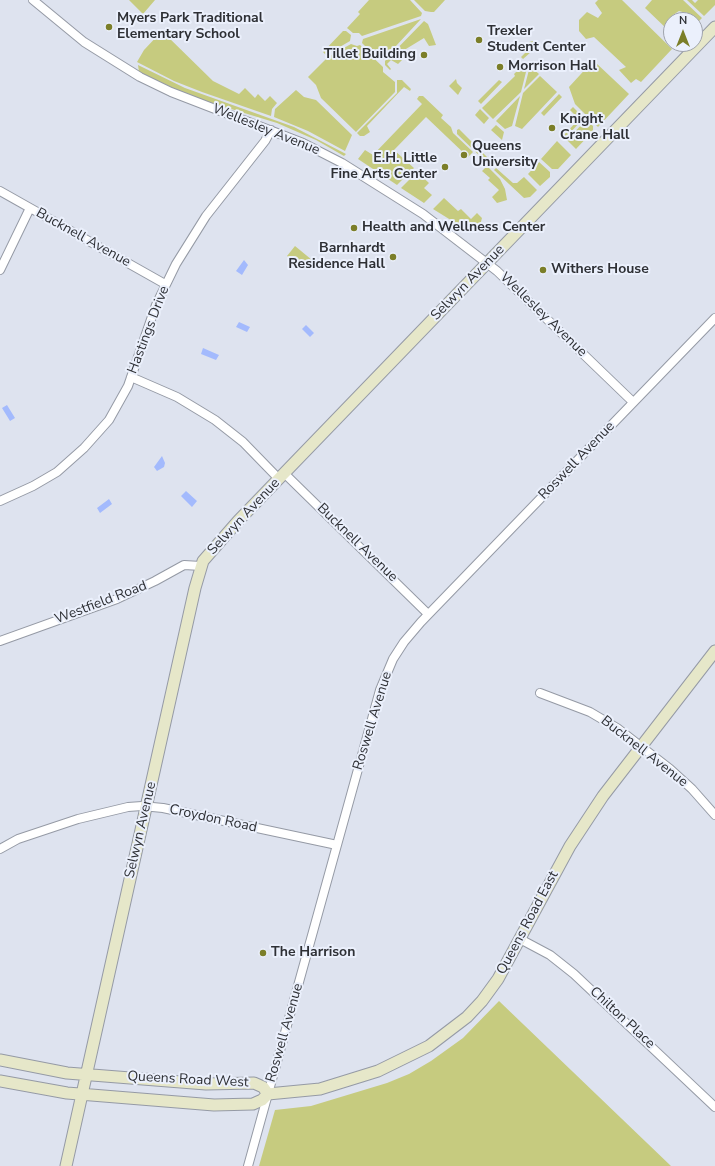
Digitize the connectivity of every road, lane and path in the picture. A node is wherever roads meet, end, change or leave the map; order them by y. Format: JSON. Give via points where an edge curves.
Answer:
{"nodes":[{"id":1,"x":33,"y":0,"type":"edge"},
{"id":2,"x":715,"y":27,"type":"edge"},
{"id":3,"x":271,"y":130,"type":"junction"},
{"id":4,"x":0,"y":191,"type":"edge"},
{"id":5,"x":30,"y":208,"type":"junction"},
{"id":6,"x":488,"y":262,"type":"junction"},
{"id":7,"x":0,"y":270,"type":"edge"},
{"id":8,"x":165,"y":284,"type":"junction"},
{"id":9,"x":715,"y":318,"type":"edge"},
{"id":10,"x":131,"y":377,"type":"junction"},
{"id":11,"x":633,"y":402,"type":"junction"},
{"id":12,"x":282,"y":476,"type":"junction"},
{"id":13,"x":0,"y":501,"type":"edge"},
{"id":14,"x":201,"y":566,"type":"junction"},
{"id":15,"x":428,"y":614,"type":"junction"},
{"id":16,"x":0,"y":640,"type":"edge"},
{"id":17,"x":715,"y":651,"type":"edge"},
{"id":18,"x":540,"y":693,"type":"dead end"},
{"id":19,"x":641,"y":746,"type":"junction"},
{"id":20,"x":147,"y":806,"type":"junction"},
{"id":21,"x":715,"y":816,"type":"edge"},
{"id":22,"x":337,"y":845,"type":"junction"},
{"id":23,"x":0,"y":849,"type":"edge"},
{"id":24,"x":520,"y":939,"type":"junction"},
{"id":25,"x":0,"y":1060,"type":"edge"},
{"id":26,"x":87,"y":1074,"type":"junction"},
{"id":27,"x":0,"y":1081,"type":"edge"},
{"id":28,"x":268,"y":1094,"type":"junction"},
{"id":29,"x":82,"y":1095,"type":"junction"},
{"id":30,"x":715,"y":1107,"type":"edge"},
{"id":31,"x":66,"y":1166,"type":"edge"},
{"id":32,"x":248,"y":1166,"type":"edge"}],
"edges":[{"from":1,"to":3,"type":"street","name":"Wellesley Avenue","via":[[79,38],[140,77],[171,92]]},
{"from":2,"to":6,"type":"street","name":"Selwyn Avenue"},
{"from":3,"to":6,"type":"street","name":"Wellesley Avenue","via":[[342,163],[423,214]]},
{"from":3,"to":8,"type":"street","name":"Hastings Drive","via":[[265,142],[197,229]]},
{"from":4,"to":5,"type":"street","name":"Bucknell Avenue"},
{"from":5,"to":7,"type":"street"},
{"from":5,"to":8,"type":"street","name":"Bucknell Avenue"},
{"from":6,"to":11,"type":"street","name":"Wellesley Avenue"},
{"from":6,"to":12,"type":"street","name":"Selwyn Avenue"},
{"from":8,"to":10,"type":"street","name":"Hastings Drive"},
{"from":9,"to":11,"type":"street","name":"Roswell Avenue"},
{"from":10,"to":12,"type":"street","name":"Bucknell Avenue","via":[[177,398],[216,420]]},
{"from":10,"to":13,"type":"street","name":"Hastings Drive","via":[[109,420],[78,454],[41,482]]},
{"from":11,"to":15,"type":"street","name":"Roswell Avenue"},
{"from":12,"to":14,"type":"street","name":"Selwyn Avenue","via":[[210,551]]},
{"from":12,"to":15,"type":"street","name":"Bucknell Avenue"},
{"from":14,"to":16,"type":"street","name":"Westfield Road","via":[[184,565],[117,599]]},
{"from":14,"to":20,"type":"street","name":"Selwyn Avenue"},
{"from":15,"to":22,"type":"street","name":"Roswell Avenue","via":[[404,642],[382,682]]},
{"from":17,"to":19,"type":"street","name":"Queens Road East"},
{"from":18,"to":19,"type":"street","name":"Bucknell Avenue","via":[[594,714]]},
{"from":19,"to":21,"type":"street","name":"Bucknell Avenue","via":[[683,781]]},
{"from":19,"to":24,"type":"street","name":"Queens Road East","via":[[573,841]]},
{"from":20,"to":22,"type":"street","name":"Croydon Road"},
{"from":20,"to":23,"type":"street","name":"Croydon Road","via":[[128,807],[78,819],[25,837]]},
{"from":20,"to":26,"type":"street","name":"Selwyn Avenue"},
{"from":22,"to":28,"type":"street","name":"Roswell Avenue"},
{"from":24,"to":28,"type":"street","name":"Queens Road East","via":[[498,979],[482,1001],[455,1027],[429,1046],[378,1071],[329,1087]]},
{"from":24,"to":30,"type":"street","name":"Chilton Place","via":[[570,970]]},
{"from":25,"to":26,"type":"street","name":"Queens Road West","via":[[38,1069]]},
{"from":26,"to":28,"type":"street","name":"Queens Road West","via":[[206,1084],[254,1083],[263,1087]]},
{"from":26,"to":29,"type":"street","name":"Selwyn Avenue"},
{"from":27,"to":29,"type":"street","name":"Queens Road West"},
{"from":28,"to":29,"type":"street","name":"Queens Road West","via":[[253,1104],[222,1106]]},
{"from":28,"to":32,"type":"street","name":"Roswell Avenue"},
{"from":29,"to":31,"type":"street","name":"Selwyn Avenue"}]}
